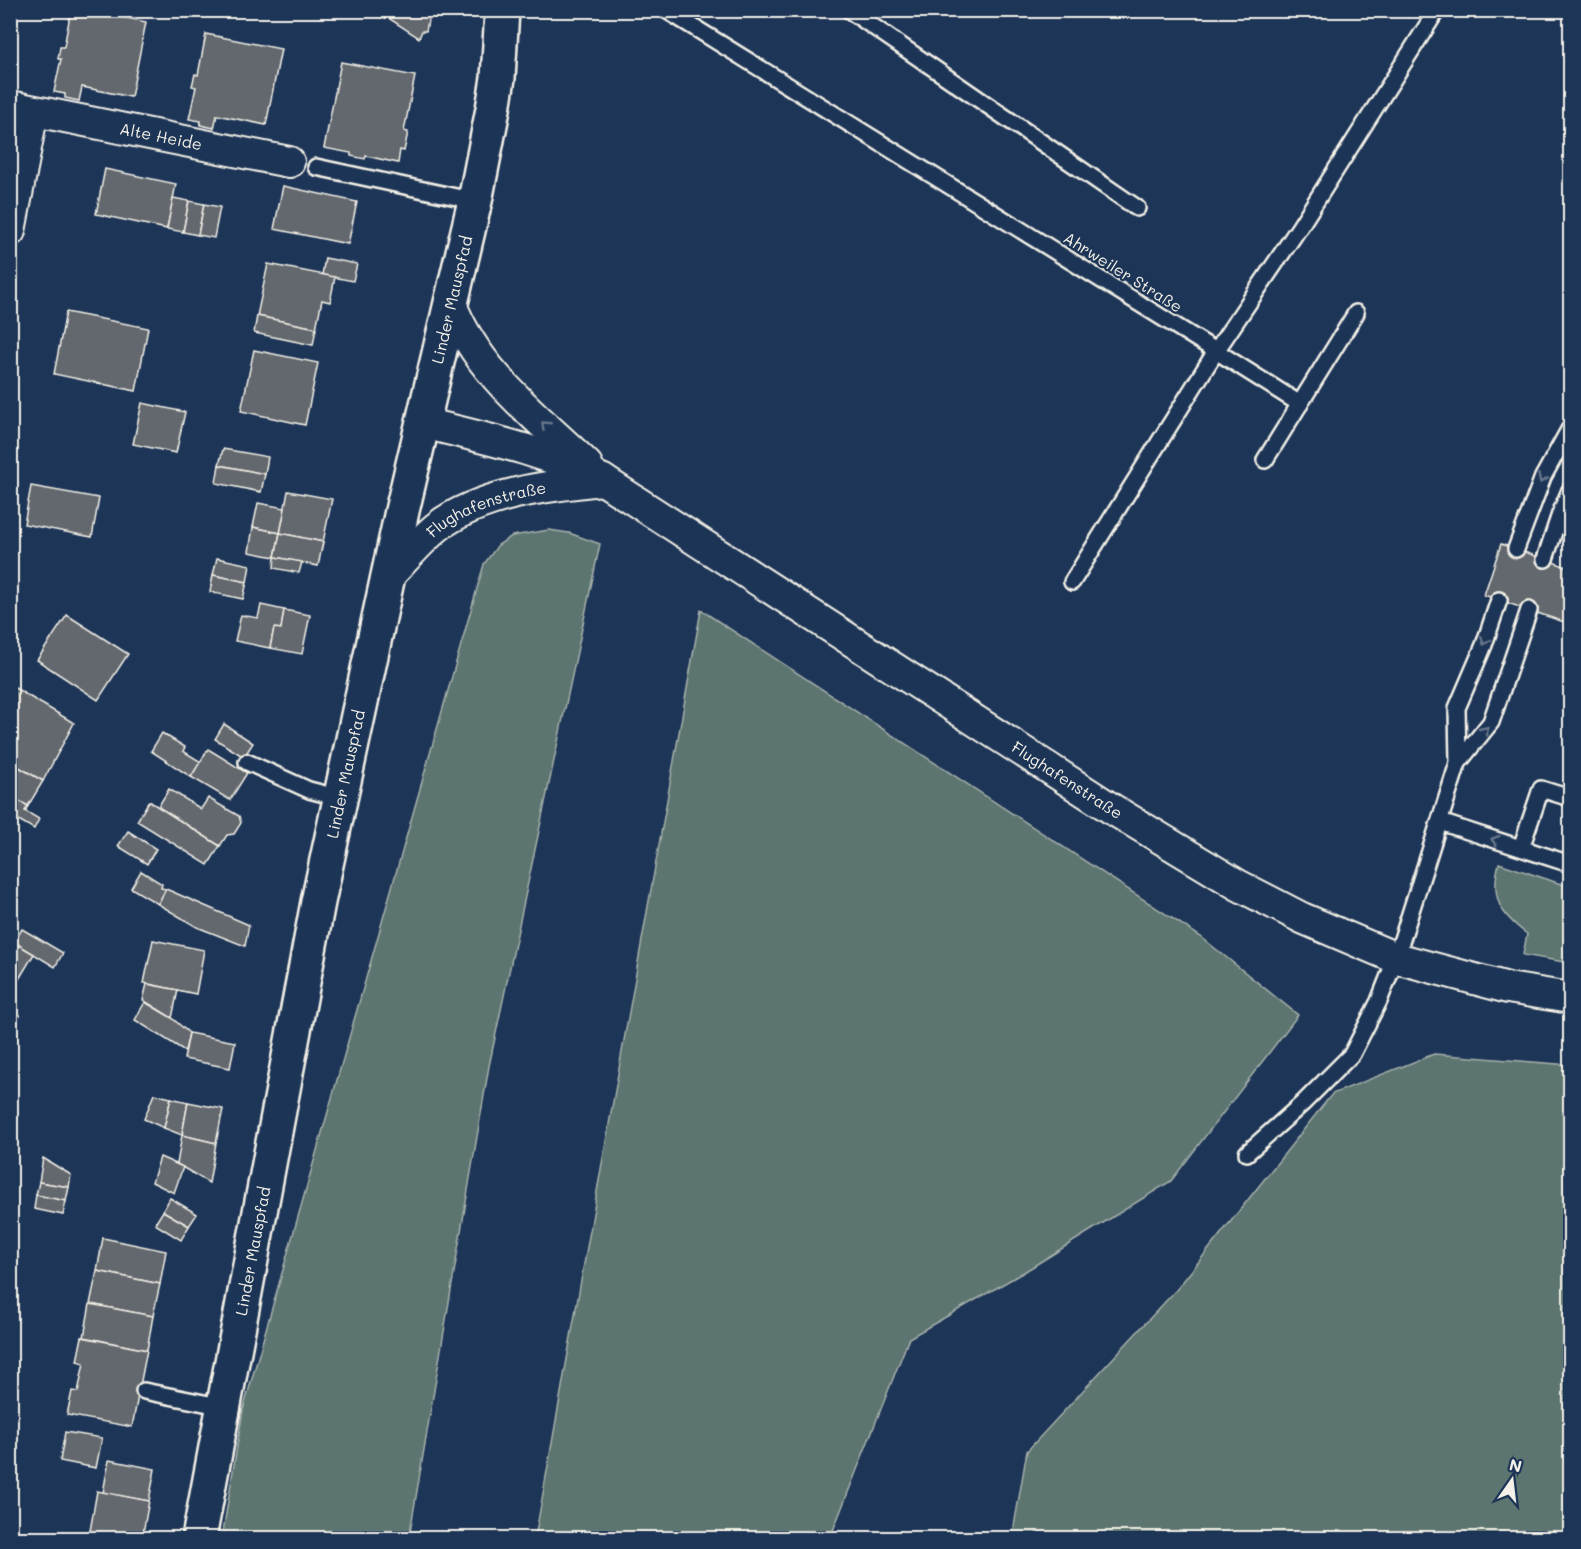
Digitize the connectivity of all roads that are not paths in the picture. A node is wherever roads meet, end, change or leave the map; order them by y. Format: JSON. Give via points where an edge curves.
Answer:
{"nodes":[{"id":1,"x":502,"y":10,"type":"edge"},
{"id":2,"x":666,"y":10,"type":"edge"},
{"id":3,"x":849,"y":10,"type":"edge"},
{"id":4,"x":1437,"y":10,"type":"edge"},
{"id":5,"x":22,"y":109,"type":"edge"},
{"id":6,"x":303,"y":164,"type":"joint"},
{"id":7,"x":475,"y":201,"type":"junction"},
{"id":8,"x":1137,"y":208,"type":"dead end"},
{"id":9,"x":10,"y":231,"type":"edge"},
{"id":10,"x":451,"y":304,"type":"junction"},
{"id":11,"x":1356,"y":314,"type":"dead end"},
{"id":12,"x":1216,"y":351,"type":"junction"},
{"id":13,"x":1300,"y":404,"type":"junction"},
{"id":14,"x":423,"y":423,"type":"junction"},
{"id":15,"x":1570,"y":428,"type":"edge"},
{"id":16,"x":1265,"y":460,"type":"dead end"},
{"id":17,"x":603,"y":480,"type":"junction"},
{"id":18,"x":1570,"y":490,"type":"edge"},
{"id":19,"x":1516,"y":549,"type":"dead end"},
{"id":20,"x":1545,"y":559,"type":"dead end"},
{"id":21,"x":388,"y":577,"type":"junction"},
{"id":22,"x":1072,"y":582,"type":"dead end"},
{"id":23,"x":1499,"y":600,"type":"dead end"},
{"id":24,"x":1528,"y":610,"type":"dead end"},
{"id":25,"x":247,"y":762,"type":"dead end"},
{"id":26,"x":1458,"y":763,"type":"junction"},
{"id":27,"x":340,"y":798,"type":"junction"},
{"id":28,"x":1570,"y":798,"type":"edge"},
{"id":29,"x":1440,"y":822,"type":"junction"},
{"id":30,"x":1521,"y":848,"type":"junction"},
{"id":31,"x":1570,"y":864,"type":"edge"},
{"id":32,"x":1396,"y":958,"type":"junction"},
{"id":33,"x":1570,"y":998,"type":"edge"},
{"id":34,"x":1247,"y":1153,"type":"dead end"},
{"id":35,"x":144,"y":1391,"type":"dead end"},
{"id":36,"x":224,"y":1407,"type":"junction"},
{"id":37,"x":199,"y":1539,"type":"edge"}],
"edges":[{"from":1,"to":7,"type":"street","name":"Linder Mauspfad","via":[[498,78]]},
{"from":2,"to":12,"type":"lane","name":"Ahrweiler Straße"},
{"from":3,"to":8,"type":"lane"},
{"from":4,"to":12,"type":"lane"},
{"from":5,"to":6,"type":"street","name":"Alte Heide"},
{"from":5,"to":9,"type":"street","name":"Alte Heide"},
{"from":6,"to":7,"type":"lane"},
{"from":7,"to":10,"type":"street","name":"Linder Mauspfad"},
{"from":10,"to":14,"type":"street","name":"Linder Mauspfad"},
{"from":17,"to":10,"type":"street","name":"Flughafenstraße","one_way":true,"via":[[496,378],[466,338]]},
{"from":11,"to":13,"type":"lane"},
{"from":12,"to":13,"type":"lane","name":"Ahrweiler Straße"},
{"from":12,"to":22,"type":"lane"},
{"from":13,"to":16,"type":"lane"},
{"from":14,"to":17,"type":"street","name":"Flughafenstraße","via":[[551,457]]},
{"from":14,"to":21,"type":"street","name":"Linder Mauspfad"},
{"from":15,"to":19,"type":"lane","one_way":true,"via":[[1542,477]]},
{"from":17,"to":21,"type":"street","name":"Flughafenstraße","via":[[521,492],[457,514],[436,528]]},
{"from":17,"to":32,"type":"street","name":"Flughafenstraße","via":[[1151,834],[1302,918]]},
{"from":18,"to":20,"type":"lane"},
{"from":21,"to":27,"type":"street","name":"Linder Mauspfad"},
{"from":23,"to":26,"type":"lane","one_way":true,"via":[[1457,708]]},
{"from":26,"to":24,"type":"lane","one_way":true,"via":[[1491,722]]},
{"from":25,"to":27,"type":"lane","via":[[309,790]]},
{"from":26,"to":29,"type":"lane"},
{"from":27,"to":36,"type":"street","name":"Linder Mauspfad"},
{"from":28,"to":30,"type":"lane","via":[[1541,789]]},
{"from":30,"to":29,"type":"lane","one_way":true},
{"from":29,"to":32,"type":"lane"},
{"from":30,"to":31,"type":"lane"},
{"from":32,"to":33,"type":"street","name":"Flughafenstraße","via":[[1508,988]]},
{"from":32,"to":34,"type":"lane","via":[[1352,1054]]},
{"from":35,"to":36,"type":"lane"},
{"from":36,"to":37,"type":"street","name":"Linder Mauspfad"}]}
